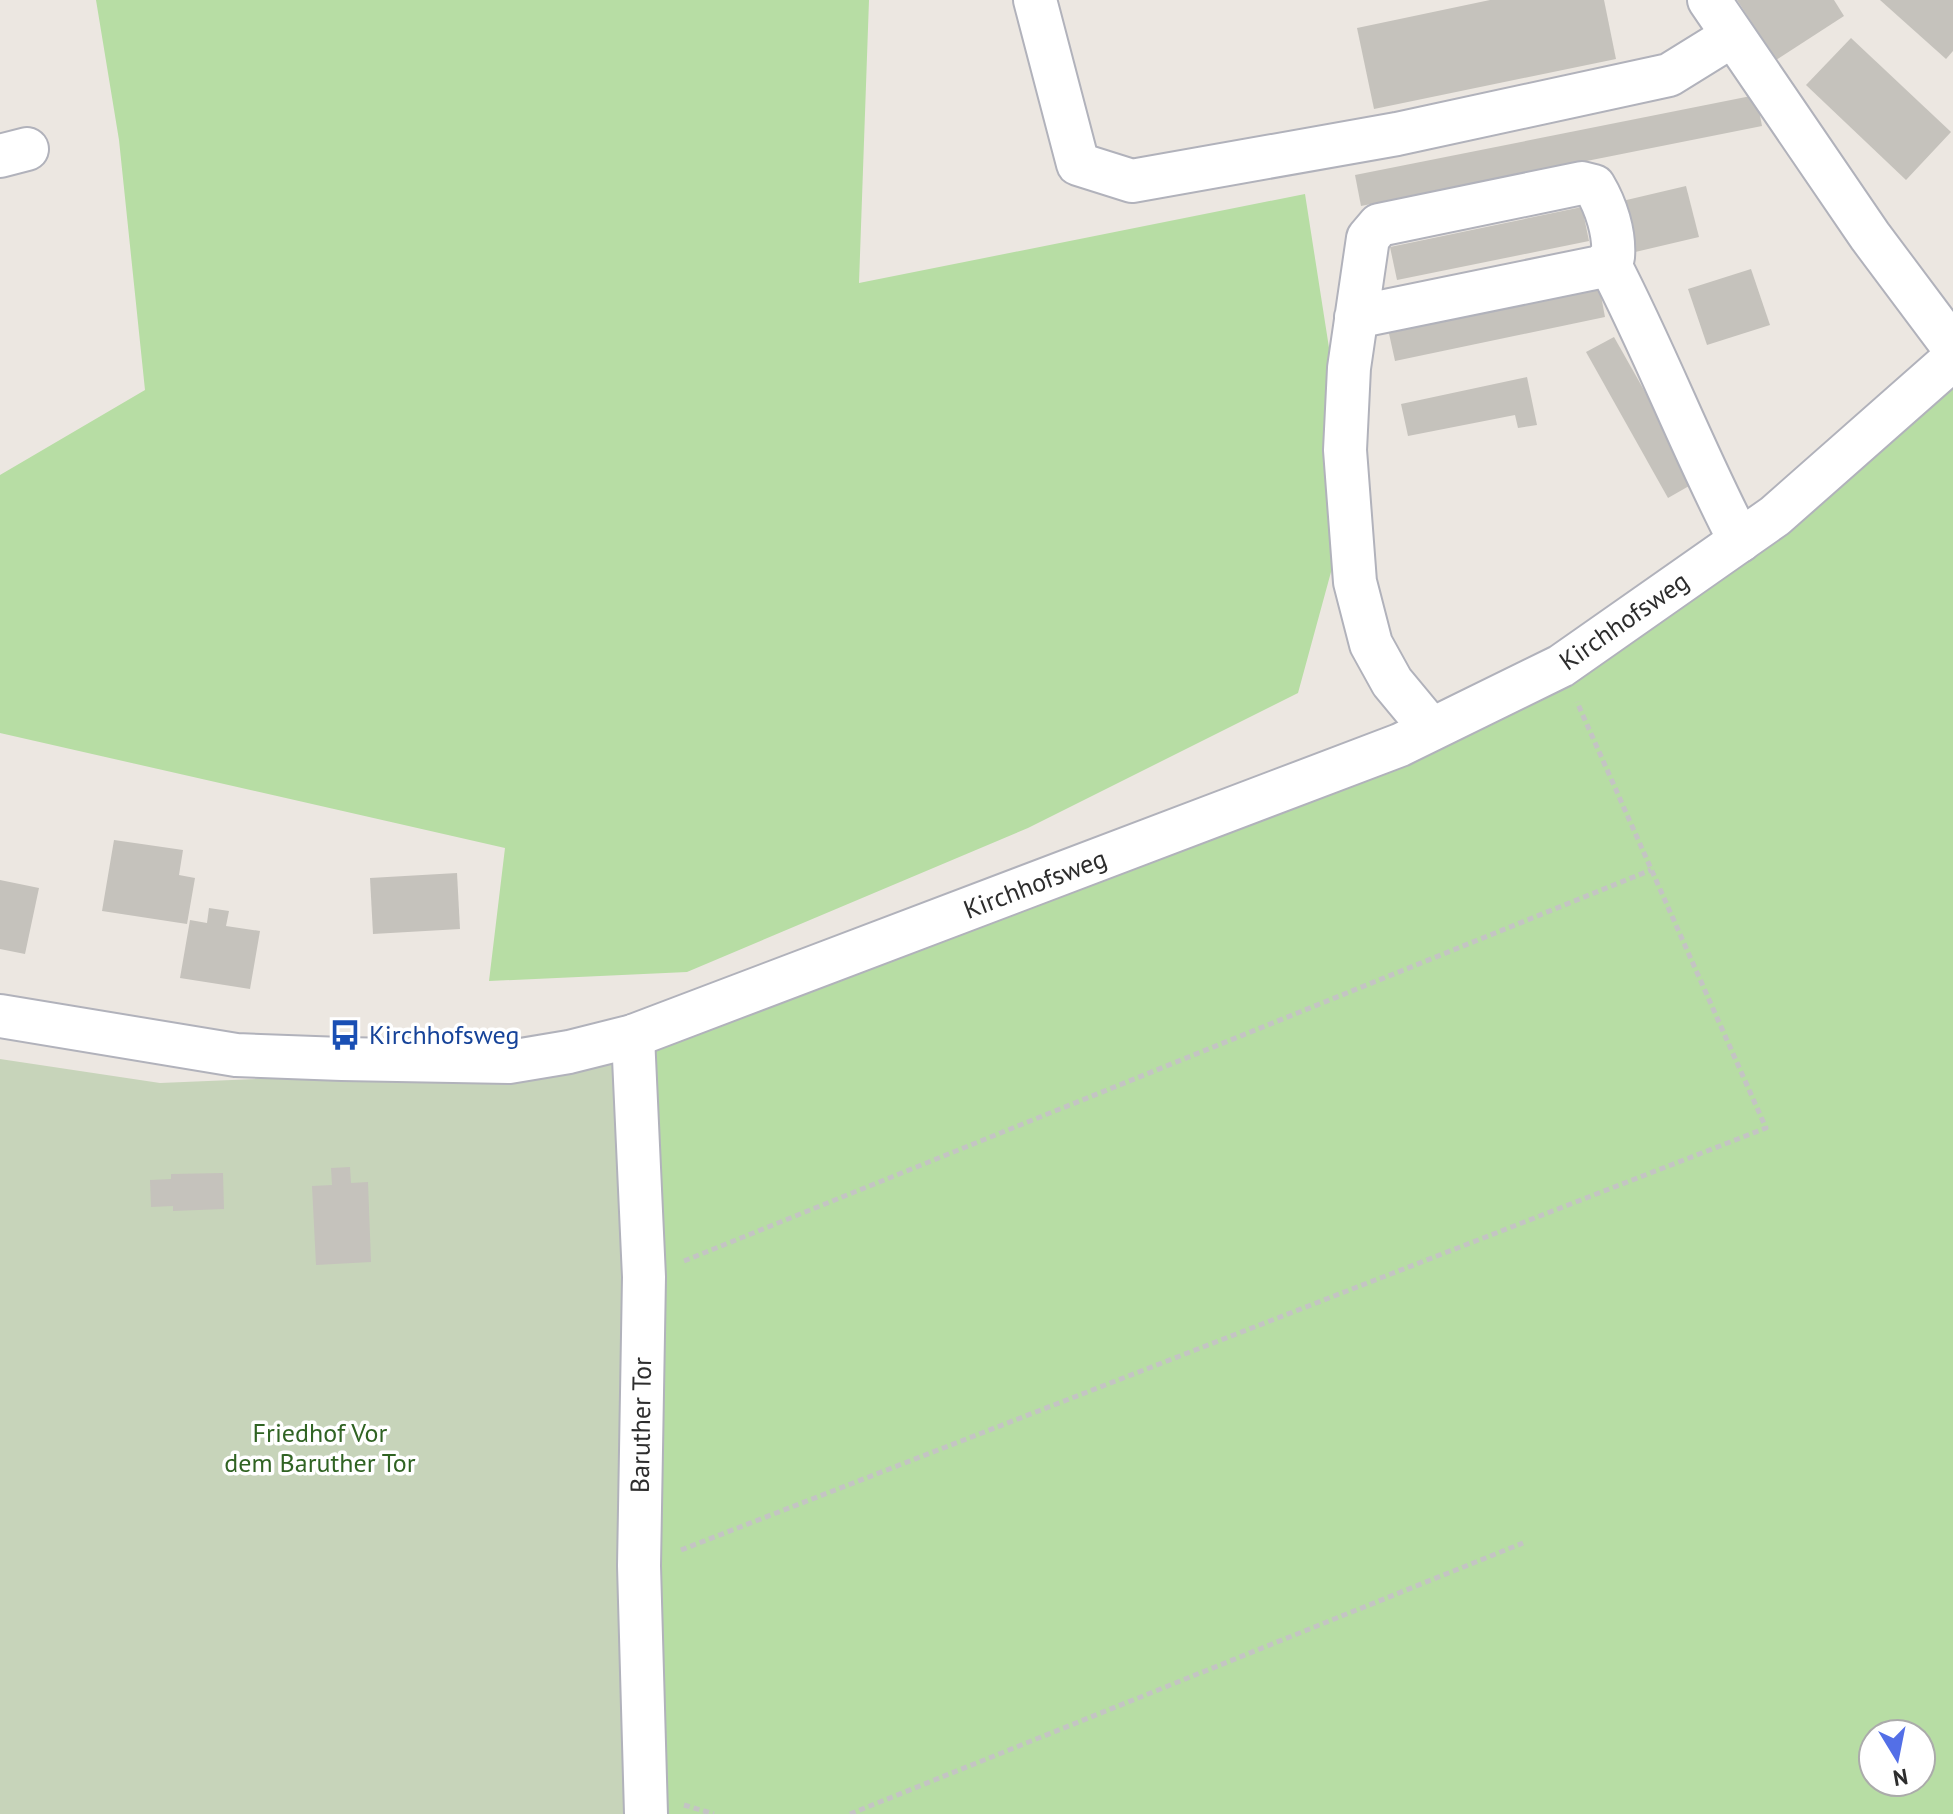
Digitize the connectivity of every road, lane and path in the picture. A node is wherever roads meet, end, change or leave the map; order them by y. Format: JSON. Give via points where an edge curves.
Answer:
{"nodes":[{"id":1,"x":1035,"y":0,"type":"edge"},
{"id":2,"x":1709,"y":0,"type":"edge"},
{"id":3,"x":1732,"y":36,"type":"junction"},
{"id":4,"x":1608,"y":261,"type":"junction"},
{"id":5,"x":1356,"y":317,"type":"junction"},
{"id":6,"x":1953,"y":347,"type":"edge"},
{"id":7,"x":1953,"y":359,"type":"edge"},
{"id":8,"x":1740,"y":541,"type":"junction"},
{"id":9,"x":1561,"y":666,"type":"junction"},
{"id":10,"x":1431,"y":729,"type":"junction"},
{"id":11,"x":1651,"y":870,"type":"junction"},
{"id":12,"x":0,"y":1016,"type":"edge"},
{"id":13,"x":633,"y":1036,"type":"junction"},
{"id":14,"x":644,"y":1277,"type":"junction"},
{"id":15,"x":1523,"y":1543,"type":"dead end"},
{"id":16,"x":639,"y":1566,"type":"junction"},
{"id":17,"x":646,"y":1814,"type":"edge"},
{"id":18,"x":850,"y":1814,"type":"edge"}],
"edges":[{"from":1,"to":3,"type":"street","via":[[1078,164],[1132,181],[1397,134],[1669,75]]},
{"from":2,"to":3,"type":"street"},
{"from":3,"to":6,"type":"street"},
{"from":4,"to":5,"type":"street","via":[[1600,267]]},
{"from":4,"to":5,"type":"street","via":[[1614,243],[1602,199],[1594,186],[1582,183],[1379,225],[1368,238]]},
{"from":4,"to":8,"type":"street"},
{"from":5,"to":10,"type":"street","via":[[1345,450],[1355,582],[1371,644],[1392,682]]},
{"from":7,"to":8,"type":"street","name":"Kirchhofsweg"},
{"from":8,"to":9,"type":"street","name":"Kirchhofsweg"},
{"from":9,"to":10,"type":"street","name":"Kirchhofsweg"},
{"from":9,"to":11,"type":"path"},
{"from":10,"to":13,"type":"street","name":"Kirchhofsweg"},
{"from":11,"to":14,"type":"path"},
{"from":11,"to":16,"type":"path","via":[[1766,1128]]},
{"from":12,"to":13,"type":"street","name":"Kirchhofsweg","via":[[236,1055],[342,1059],[509,1062]]},
{"from":13,"to":14,"type":"street","name":"Baruther Tor"},
{"from":14,"to":16,"type":"street","name":"Baruther Tor"},
{"from":15,"to":18,"type":"path"},
{"from":16,"to":17,"type":"street","name":"Baruther Tor"}]}
